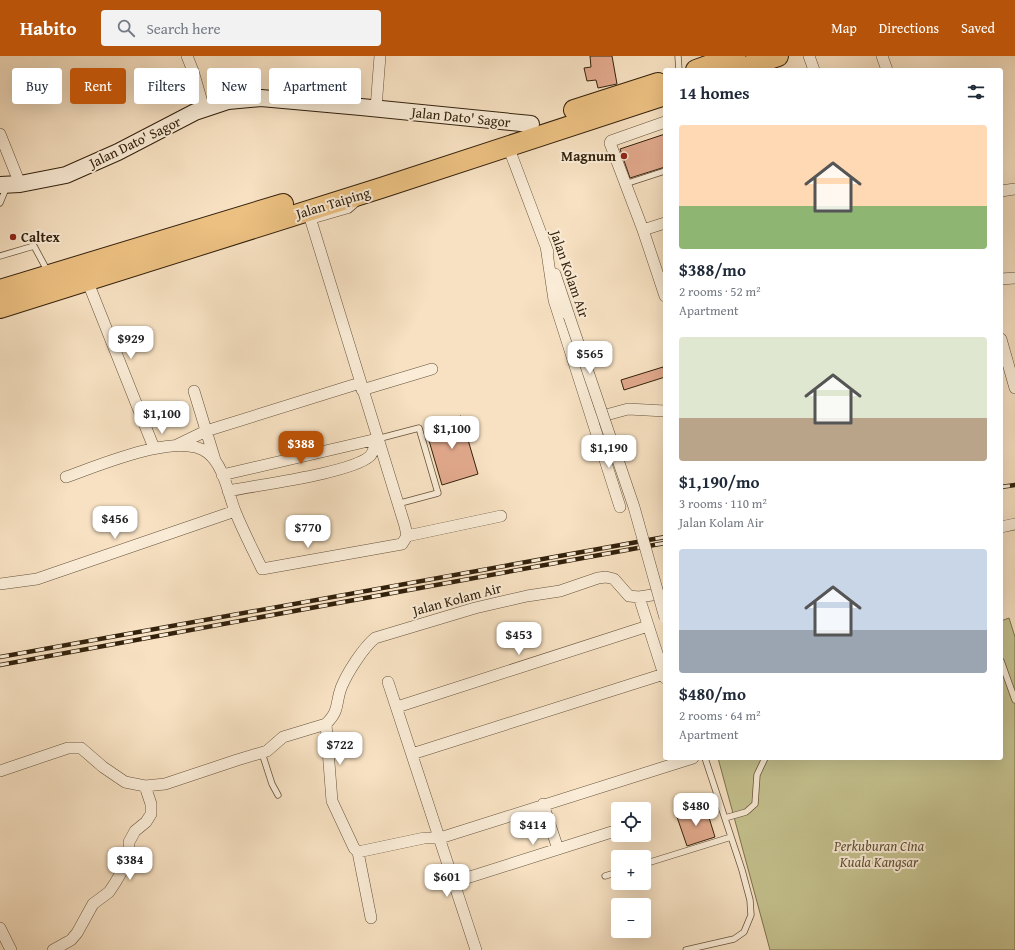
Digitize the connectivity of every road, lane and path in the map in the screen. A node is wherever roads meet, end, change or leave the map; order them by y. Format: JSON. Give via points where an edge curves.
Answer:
{"nodes":[{"id":1,"x":187,"y":56,"type":"edge"},
{"id":2,"x":380,"y":56,"type":"edge"},
{"id":3,"x":678,"y":56,"type":"edge"},
{"id":4,"x":809,"y":56,"type":"edge"},
{"id":5,"x":882,"y":56,"type":"edge"},
{"id":6,"x":723,"y":58,"type":"edge"},
{"id":7,"x":777,"y":61,"type":"edge"},
{"id":8,"x":679,"y":68,"type":"edge"},
{"id":9,"x":702,"y":68,"type":"edge"},
{"id":10,"x":746,"y":68,"type":"edge"},
{"id":11,"x":813,"y":68,"type":"edge"},
{"id":12,"x":886,"y":68,"type":"edge"},
{"id":13,"x":663,"y":82,"type":"edge"},
{"id":14,"x":663,"y":96,"type":"edge"},
{"id":15,"x":376,"y":108,"type":"junction"},
{"id":16,"x":204,"y":109,"type":"junction"},
{"id":17,"x":663,"y":123,"type":"edge"},
{"id":18,"x":531,"y":124,"type":"junction"},
{"id":19,"x":0,"y":134,"type":"edge"},
{"id":20,"x":481,"y":141,"type":"junction"},
{"id":21,"x":508,"y":146,"type":"junction"},
{"id":22,"x":663,"y":172,"type":"edge"},
{"id":23,"x":9,"y":184,"type":"edge"},
{"id":24,"x":625,"y":184,"type":"junction"},
{"id":25,"x":1015,"y":189,"type":"edge"},
{"id":26,"x":1003,"y":191,"type":"edge"},
{"id":27,"x":0,"y":203,"type":"edge"},
{"id":28,"x":277,"y":206,"type":"junction"},
{"id":29,"x":309,"y":216,"type":"junction"},
{"id":30,"x":663,"y":224,"type":"edge"},
{"id":31,"x":643,"y":230,"type":"junction"},
{"id":32,"x":546,"y":246,"type":"junction"},
{"id":33,"x":0,"y":256,"type":"edge"},
{"id":34,"x":54,"y":274,"type":"junction"},
{"id":35,"x":662,"y":274,"type":"edge"},
{"id":36,"x":1015,"y":278,"type":"edge"},
{"id":37,"x":1003,"y":279,"type":"edge"},
{"id":38,"x":87,"y":280,"type":"junction"},
{"id":39,"x":0,"y":290,"type":"edge"},
{"id":40,"x":0,"y":308,"type":"edge"},
{"id":41,"x":1003,"y":346,"type":"edge"},
{"id":42,"x":432,"y":370,"type":"dead end"},
{"id":43,"x":361,"y":387,"type":"junction"},
{"id":44,"x":1015,"y":388,"type":"edge"},
{"id":45,"x":194,"y":391,"type":"dead end"},
{"id":46,"x":663,"y":411,"type":"edge"},
{"id":47,"x":592,"y":419,"type":"junction"},
{"id":48,"x":206,"y":432,"type":"junction"},
{"id":49,"x":377,"y":439,"type":"junction"},
{"id":50,"x":176,"y":446,"type":"junction"},
{"id":51,"x":154,"y":448,"type":"junction"},
{"id":52,"x":217,"y":464,"type":"junction"},
{"id":53,"x":222,"y":475,"type":"junction"},
{"id":54,"x":66,"y":477,"type":"dead end"},
{"id":55,"x":228,"y":491,"type":"junction"},
{"id":56,"x":397,"y":504,"type":"junction"},
{"id":57,"x":620,"y":507,"type":"dead end"},
{"id":58,"x":235,"y":511,"type":"junction"},
{"id":59,"x":500,"y":516,"type":"dead end"},
{"id":60,"x":1015,"y":524,"type":"edge"},
{"id":61,"x":1003,"y":526,"type":"edge"},
{"id":62,"x":407,"y":536,"type":"junction"},
{"id":63,"x":0,"y":584,"type":"edge"},
{"id":64,"x":663,"y":593,"type":"edge"},
{"id":65,"x":639,"y":597,"type":"junction"},
{"id":66,"x":663,"y":611,"type":"edge"},
{"id":67,"x":648,"y":626,"type":"junction"},
{"id":68,"x":1003,"y":667,"type":"edge"},
{"id":69,"x":663,"y":673,"type":"edge"},
{"id":70,"x":663,"y":676,"type":"edge"},
{"id":71,"x":388,"y":682,"type":"dead end"},
{"id":72,"x":1015,"y":700,"type":"edge"},
{"id":73,"x":397,"y":707,"type":"junction"},
{"id":74,"x":326,"y":724,"type":"junction"},
{"id":75,"x":262,"y":753,"type":"junction"},
{"id":76,"x":412,"y":754,"type":"junction"},
{"id":77,"x":686,"y":760,"type":"edge"},
{"id":78,"x":706,"y":760,"type":"edge"},
{"id":79,"x":764,"y":760,"type":"edge"},
{"id":80,"x":0,"y":771,"type":"edge"},
{"id":81,"x":145,"y":786,"type":"junction"},
{"id":82,"x":278,"y":795,"type":"dead end"},
{"id":83,"x":543,"y":804,"type":"junction"},
{"id":84,"x":725,"y":818,"type":"junction"},
{"id":85,"x":611,"y":832,"type":"edge"},
{"id":86,"x":731,"y":837,"type":"junction"},
{"id":87,"x":440,"y":838,"type":"junction"},
{"id":88,"x":558,"y":850,"type":"junction"},
{"id":89,"x":358,"y":852,"type":"junction"},
{"id":90,"x":651,"y":862,"type":"edge"},
{"id":91,"x":611,"y":874,"type":"edge"},
{"id":92,"x":605,"y":876,"type":"dead end"},
{"id":93,"x":454,"y":882,"type":"junction"},
{"id":94,"x":371,"y":918,"type":"dead end"},
{"id":95,"x":0,"y":928,"type":"edge"},
{"id":96,"x":11,"y":950,"type":"edge"},
{"id":97,"x":53,"y":950,"type":"edge"},
{"id":98,"x":476,"y":950,"type":"edge"},
{"id":99,"x":686,"y":950,"type":"edge"}],
"edges":[{"from":1,"to":16,"type":"street"},
{"from":2,"to":15,"type":"street"},
{"from":3,"to":8,"type":"lane"},
{"from":4,"to":11,"type":"street"},
{"from":5,"to":12,"type":"street"},
{"from":6,"to":9,"type":"highway"},
{"from":7,"to":10,"type":"highway"},
{"from":13,"to":18,"type":"highway","name":"Jalan Taiping"},
{"from":14,"to":21,"type":"highway","name":"Jalan Taiping"},
{"from":15,"to":16,"type":"main road","name":"Jalan Dato' Sagor","via":[[261,98],[228,101]]},
{"from":15,"to":18,"type":"main road","name":"Jalan Dato' Sagor"},
{"from":16,"to":23,"type":"main road","name":"Jalan Dato' Sagor","via":[[66,175]]},
{"from":17,"to":24,"type":"street","via":[[611,141]]},
{"from":18,"to":20,"type":"highway","name":"Jalan Taiping"},
{"from":19,"to":23,"type":"street"},
{"from":20,"to":21,"type":"highway"},
{"from":20,"to":28,"type":"highway","name":"Jalan Taiping"},
{"from":21,"to":29,"type":"highway","name":"Jalan Taiping","via":[[357,195]]},
{"from":21,"to":32,"type":"street","name":"Jalan Kolam Air"},
{"from":22,"to":24,"type":"lane"},
{"from":23,"to":27,"type":"lane"},
{"from":24,"to":31,"type":"street"},
{"from":25,"to":26,"type":"street"},
{"from":28,"to":29,"type":"highway","via":[[296,206]]},
{"from":28,"to":34,"type":"highway","name":"Jalan Taiping"},
{"from":29,"to":38,"type":"highway","name":"Jalan Taiping"},
{"from":29,"to":43,"type":"street"},
{"from":30,"to":31,"type":"street"},
{"from":31,"to":35,"type":"street"},
{"from":32,"to":47,"type":"street","via":[[554,300]]},
{"from":32,"to":66,"type":"street","name":"Jalan Kolam Air","bridge":true,"via":[[634,507]]},
{"from":33,"to":34,"type":"lane","via":[[34,246]]},
{"from":34,"to":38,"type":"highway","via":[[81,276]]},
{"from":34,"to":39,"type":"highway","name":"Jalan Taiping"},
{"from":36,"to":37,"type":"street"},
{"from":38,"to":40,"type":"highway","name":"Jalan Taiping"},
{"from":38,"to":51,"type":"street"},
{"from":41,"to":44,"type":"street"},
{"from":42,"to":43,"type":"street"},
{"from":43,"to":48,"type":"street"},
{"from":43,"to":49,"type":"street"},
{"from":45,"to":48,"type":"street"},
{"from":46,"to":47,"type":"street","via":[[628,410]]},
{"from":47,"to":57,"type":"street"},
{"from":48,"to":50,"type":"street"},
{"from":48,"to":52,"type":"street"},
{"from":49,"to":53,"type":"street"},
{"from":49,"to":55,"type":"street","via":[[371,454],[361,462],[341,469]]},
{"from":49,"to":56,"type":"street"},
{"from":49,"to":56,"type":"lane","via":[[419,428],[438,493]]},
{"from":50,"to":51,"type":"street"},
{"from":50,"to":52,"type":"street","via":[[192,446],[208,453]]},
{"from":51,"to":54,"type":"street"},
{"from":52,"to":53,"type":"street"},
{"from":53,"to":55,"type":"street"},
{"from":55,"to":58,"type":"street"},
{"from":56,"to":62,"type":"street"},
{"from":58,"to":62,"type":"street","via":[[262,569],[402,544]]},
{"from":58,"to":63,"type":"street","via":[[37,579]]},
{"from":59,"to":62,"type":"street"},
{"from":60,"to":61,"type":"street"},
{"from":64,"to":65,"type":"street"},
{"from":65,"to":67,"type":"street"},
{"from":65,"to":74,"type":"street","name":"Jalan Kolam Air","via":[[629,596],[614,579],[598,578],[560,591],[475,608],[375,638],[364,649],[342,687],[335,715]]},
{"from":67,"to":69,"type":"street"},
{"from":67,"to":73,"type":"street"},
{"from":68,"to":72,"type":"lane"},
{"from":70,"to":76,"type":"street"},
{"from":71,"to":73,"type":"street"},
{"from":73,"to":76,"type":"street"},
{"from":74,"to":75,"type":"street","via":[[283,737],[268,751]]},
{"from":74,"to":89,"type":"street","via":[[332,801]]},
{"from":75,"to":81,"type":"street","via":[[165,784]]},
{"from":75,"to":82,"type":"lane"},
{"from":76,"to":87,"type":"street"},
{"from":77,"to":83,"type":"street"},
{"from":78,"to":84,"type":"lane"},
{"from":79,"to":84,"type":"lane","via":[[758,775],[755,804],[746,812]]},
{"from":80,"to":81,"type":"street","via":[[68,748],[81,748],[125,782]]},
{"from":81,"to":97,"type":"street","via":[[151,804],[151,814],[135,831],[129,842],[125,866],[116,884],[93,904],[71,940]]},
{"from":83,"to":87,"type":"street"},
{"from":83,"to":88,"type":"street"},
{"from":84,"to":86,"type":"lane"},
{"from":85,"to":88,"type":"street"},
{"from":86,"to":90,"type":"lane"},
{"from":86,"to":99,"type":"lane","via":[[750,900],[751,915],[744,932],[734,939]]},
{"from":87,"to":89,"type":"street","via":[[424,838]]},
{"from":87,"to":93,"type":"street"},
{"from":88,"to":93,"type":"street"},
{"from":89,"to":94,"type":"street"},
{"from":91,"to":92,"type":"lane"},
{"from":93,"to":98,"type":"street"},
{"from":95,"to":96,"type":"street"}]}
